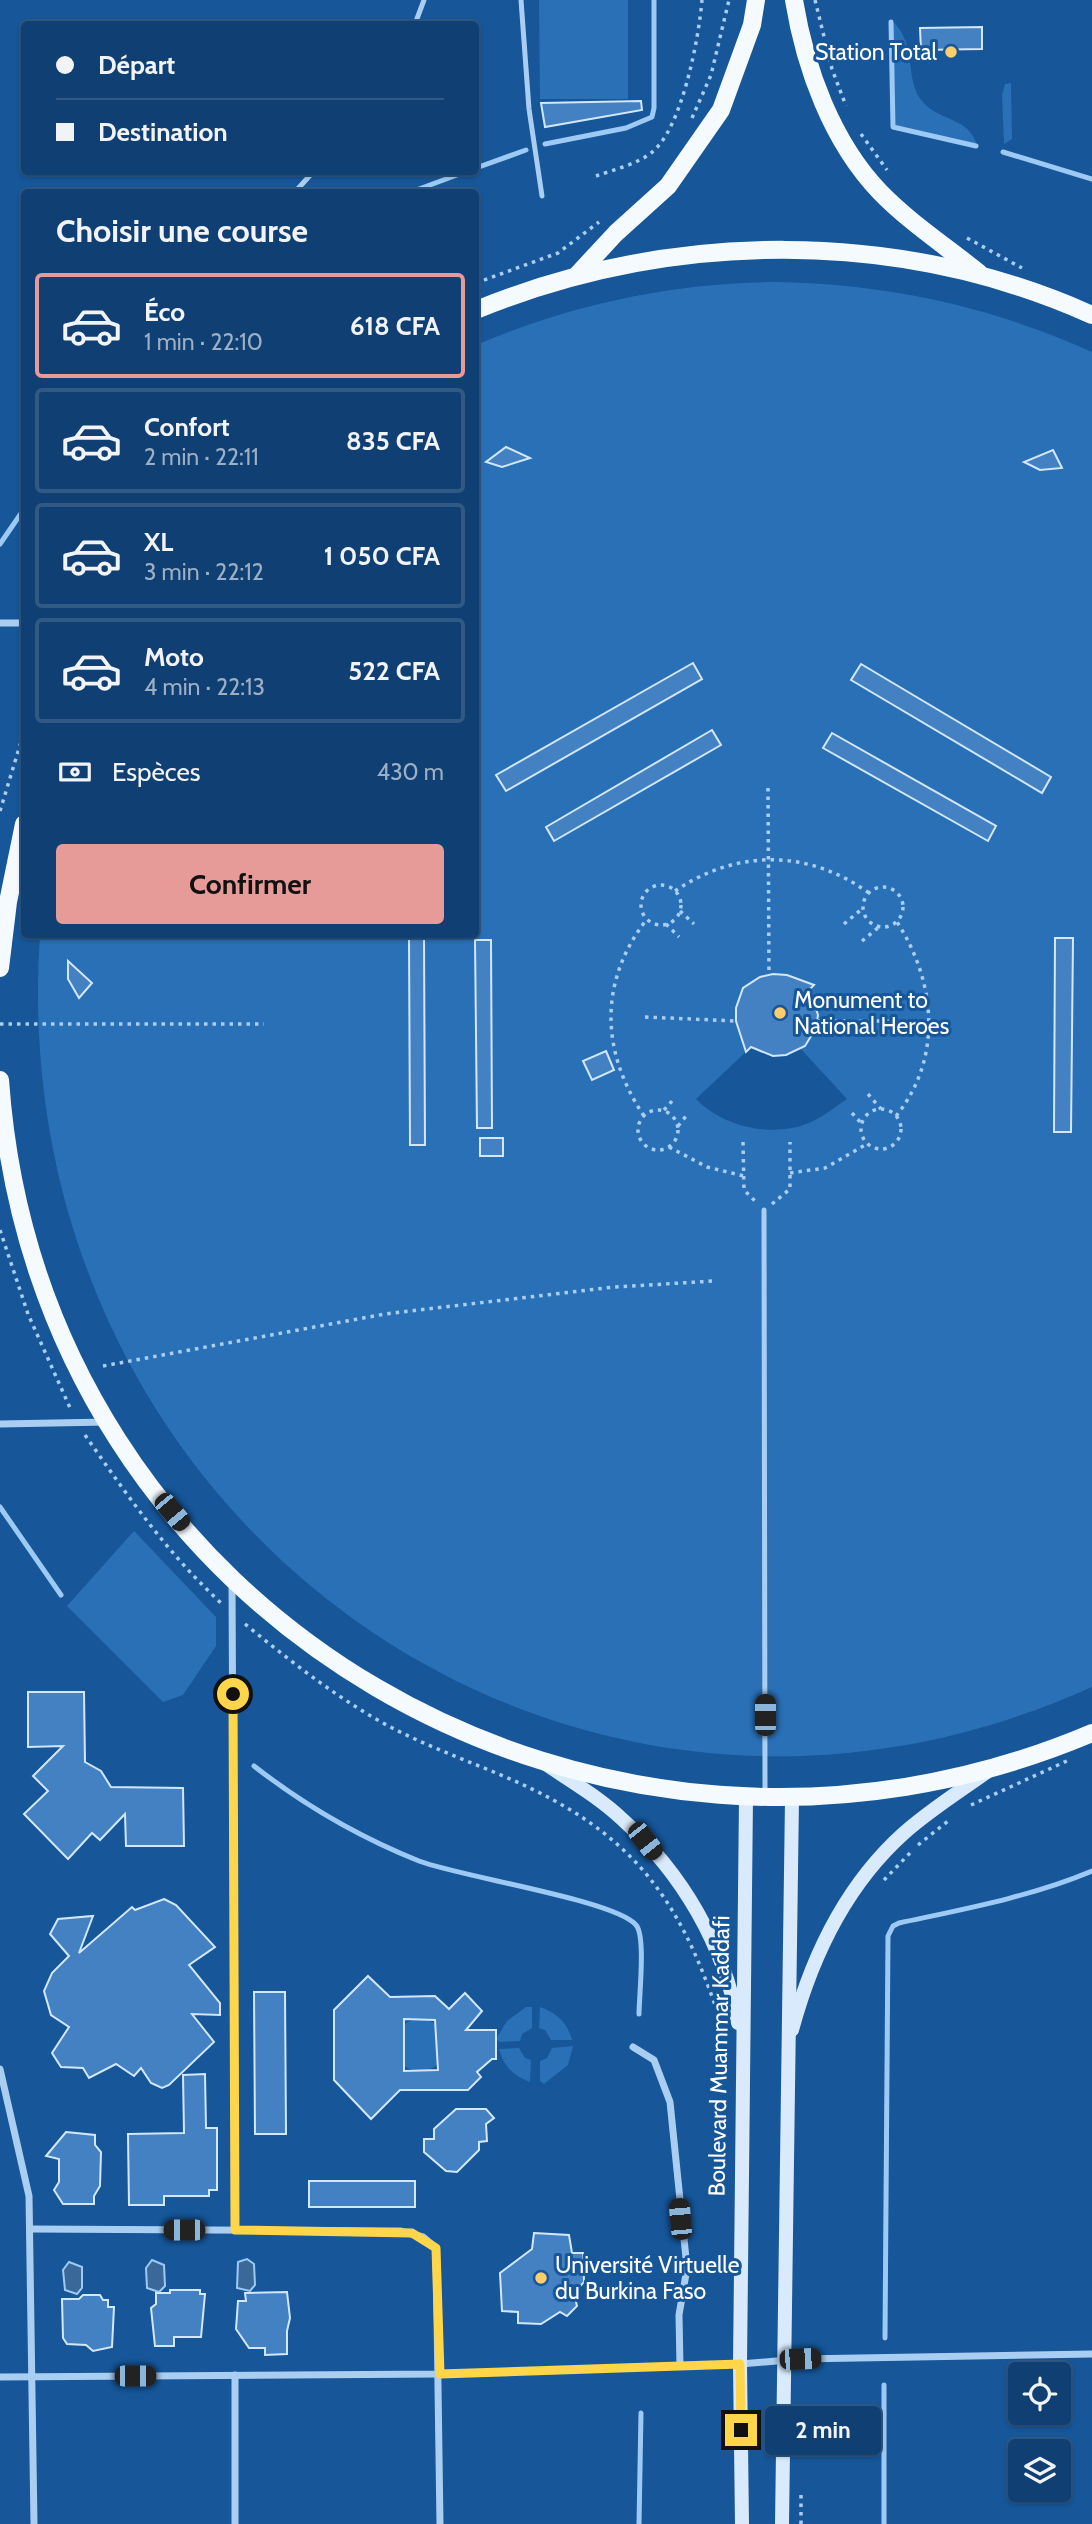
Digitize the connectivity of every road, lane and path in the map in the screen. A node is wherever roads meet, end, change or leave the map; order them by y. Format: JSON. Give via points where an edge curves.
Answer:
{"nodes":[{"id":1,"x":424,"y":0,"type":"edge"},
{"id":2,"x":521,"y":0,"type":"edge"},
{"id":3,"x":702,"y":0,"type":"edge"},
{"id":4,"x":729,"y":0,"type":"edge"},
{"id":5,"x":756,"y":0,"type":"edge"},
{"id":6,"x":794,"y":0,"type":"edge"},
{"id":7,"x":815,"y":0,"type":"edge"},
{"id":8,"x":416,"y":21,"type":"edge"},
{"id":9,"x":849,"y":111,"type":"dead end"},
{"id":10,"x":690,"y":122,"type":"dead end"},
{"id":11,"x":860,"y":132,"type":"dead end"},
{"id":12,"x":890,"y":174,"type":"dead end"},
{"id":13,"x":310,"y":175,"type":"edge"},
{"id":14,"x":596,"y":176,"type":"dead end"},
{"id":15,"x":298,"y":189,"type":"edge"},
{"id":16,"x":542,"y":196,"type":"dead end"},
{"id":17,"x":605,"y":217,"type":"dead end"},
{"id":18,"x":957,"y":232,"type":"dead end"},
{"id":19,"x":1032,"y":272,"type":"dead end"},
{"id":20,"x":577,"y":275,"type":"junction"},
{"id":21,"x":985,"y":277,"type":"junction"},
{"id":22,"x":479,"y":282,"type":"edge"},
{"id":23,"x":479,"y":309,"type":"edge"},
{"id":24,"x":1092,"y":315,"type":"edge"},
{"id":25,"x":0,"y":623,"type":"edge"},
{"id":26,"x":21,"y":623,"type":"edge"},
{"id":27,"x":21,"y":742,"type":"edge"},
{"id":28,"x":768,"y":788,"type":"dead end"},
{"id":29,"x":0,"y":811,"type":"edge"},
{"id":30,"x":21,"y":839,"type":"edge"},
{"id":31,"x":767,"y":858,"type":"junction"},
{"id":32,"x":675,"y":891,"type":"junction"},
{"id":33,"x":869,"y":893,"type":"junction"},
{"id":34,"x":863,"y":908,"type":"junction"},
{"id":35,"x":680,"y":911,"type":"junction"},
{"id":36,"x":647,"y":919,"type":"junction"},
{"id":37,"x":897,"y":922,"type":"junction"},
{"id":38,"x":666,"y":924,"type":"junction"},
{"id":39,"x":694,"y":924,"type":"dead end"},
{"id":40,"x":844,"y":924,"type":"dead end"},
{"id":41,"x":878,"y":927,"type":"junction"},
{"id":42,"x":678,"y":937,"type":"dead end"},
{"id":43,"x":862,"y":941,"type":"dead end"},
{"id":44,"x":0,"y":968,"type":"edge"},
{"id":45,"x":769,"y":975,"type":"dead end"},
{"id":46,"x":645,"y":1017,"type":"dead end"},
{"id":47,"x":736,"y":1021,"type":"dead end"},
{"id":48,"x":817,"y":1021,"type":"dead end"},
{"id":49,"x":892,"y":1021,"type":"dead end"},
{"id":50,"x":0,"y":1024,"type":"edge"},
{"id":51,"x":264,"y":1024,"type":"dead end"},
{"id":52,"x":0,"y":1080,"type":"edge"},
{"id":53,"x":868,"y":1094,"type":"dead end"},
{"id":54,"x":673,"y":1100,"type":"dead end"},
{"id":55,"x":881,"y":1109,"type":"junction"},
{"id":56,"x":664,"y":1110,"type":"junction"},
{"id":57,"x":852,"y":1113,"type":"dead end"},
{"id":58,"x":644,"y":1115,"type":"junction"},
{"id":59,"x":687,"y":1115,"type":"dead end"},
{"id":60,"x":896,"y":1116,"type":"junction"},
{"id":61,"x":862,"y":1124,"type":"junction"},
{"id":62,"x":678,"y":1126,"type":"junction"},
{"id":63,"x":743,"y":1142,"type":"dead end"},
{"id":64,"x":789,"y":1142,"type":"dead end"},
{"id":65,"x":867,"y":1143,"type":"junction"},
{"id":66,"x":669,"y":1147,"type":"junction"},
{"id":67,"x":790,"y":1173,"type":"junction"},
{"id":68,"x":744,"y":1176,"type":"junction"},
{"id":69,"x":764,"y":1210,"type":"junction"},
{"id":70,"x":0,"y":1230,"type":"edge"},
{"id":71,"x":714,"y":1281,"type":"dead end"},
{"id":72,"x":80,"y":1370,"type":"junction"},
{"id":73,"x":109,"y":1422,"type":"junction"},
{"id":74,"x":78,"y":1423,"type":"junction"},
{"id":75,"x":0,"y":1424,"type":"edge"},
{"id":76,"x":232,"y":1577,"type":"junction"},
{"id":77,"x":232,"y":1614,"type":"junction"},
{"id":78,"x":1092,"y":1733,"type":"edge"},
{"id":79,"x":1079,"y":1756,"type":"dead end"},
{"id":80,"x":544,"y":1763,"type":"junction"},
{"id":81,"x":991,"y":1769,"type":"junction"},
{"id":82,"x":746,"y":1798,"type":"junction"},
{"id":83,"x":765,"y":1799,"type":"junction"},
{"id":84,"x":792,"y":1799,"type":"junction"},
{"id":85,"x":967,"y":1806,"type":"dead end"},
{"id":86,"x":957,"y":1815,"type":"dead end"},
{"id":87,"x":883,"y":1882,"type":"dead end"},
{"id":88,"x":718,"y":2013,"type":"dead end"},
{"id":89,"x":720,"y":2024,"type":"dead end"},
{"id":90,"x":633,"y":2047,"type":"dead end"},
{"id":91,"x":787,"y":2052,"type":"junction"},
{"id":92,"x":726,"y":2058,"type":"dead end"},
{"id":93,"x":744,"y":2059,"type":"junction"},
{"id":94,"x":0,"y":2069,"type":"edge"},
{"id":95,"x":30,"y":2230,"type":"junction"},
{"id":96,"x":235,"y":2230,"type":"junction"},
{"id":97,"x":1092,"y":2354,"type":"edge"},
{"id":98,"x":783,"y":2359,"type":"junction"},
{"id":99,"x":740,"y":2364,"type":"junction"},
{"id":100,"x":680,"y":2366,"type":"junction"},
{"id":101,"x":440,"y":2374,"type":"junction"},
{"id":102,"x":236,"y":2375,"type":"junction"},
{"id":103,"x":0,"y":2376,"type":"edge"},
{"id":104,"x":34,"y":2376,"type":"junction"},
{"id":105,"x":801,"y":2483,"type":"dead end"},
{"id":106,"x":34,"y":2524,"type":"edge"},
{"id":107,"x":235,"y":2524,"type":"edge"},
{"id":108,"x":440,"y":2524,"type":"edge"},
{"id":109,"x":742,"y":2524,"type":"edge"},
{"id":110,"x":782,"y":2524,"type":"edge"},
{"id":111,"x":801,"y":2524,"type":"edge"}],
"edges":[{"from":1,"to":8,"type":"lane"},
{"from":2,"to":16,"type":"lane","via":[[528,109]]},
{"from":3,"to":14,"type":"path","via":[[694,55],[674,121],[652,152]]},
{"from":4,"to":10,"type":"path","via":[[711,75]]},
{"from":5,"to":20,"type":"main road","via":[[752,25],[721,110],[668,186]]},
{"from":6,"to":21,"type":"main road","via":[[817,84],[855,163],[881,193]]},
{"from":7,"to":9,"type":"path","via":[[832,69]]},
{"from":11,"to":12,"type":"path"},
{"from":13,"to":15,"type":"lane"},
{"from":17,"to":22,"type":"path","via":[[558,253]]},
{"from":18,"to":19,"type":"path"},
{"from":20,"to":21,"type":"main road","via":[[664,257],[781,249],[899,258]]},
{"from":20,"to":23,"type":"main road"},
{"from":21,"to":24,"type":"main road"},
{"from":25,"to":26,"type":"street"},
{"from":27,"to":29,"type":"path"},
{"from":28,"to":31,"type":"path"},
{"from":30,"to":44,"type":"main road"},
{"from":31,"to":32,"type":"path","via":[[726,864]]},
{"from":31,"to":33,"type":"path","via":[[806,862],[845,876]]},
{"from":31,"to":45,"type":"path"},
{"from":32,"to":35,"type":"path"},
{"from":32,"to":36,"type":"path","via":[[661,885],[644,894],[640,906]]},
{"from":33,"to":34,"type":"path"},
{"from":33,"to":37,"type":"path","via":[[884,887],[896,891],[903,903]]},
{"from":34,"to":40,"type":"path"},
{"from":34,"to":41,"type":"path","via":[[868,920]]},
{"from":35,"to":38,"type":"path"},
{"from":35,"to":39,"type":"path"},
{"from":36,"to":38,"type":"path","via":[[656,925]]},
{"from":36,"to":58,"type":"path","via":[[623,958],[610,1018],[618,1070]]},
{"from":37,"to":41,"type":"path"},
{"from":37,"to":60,"type":"path","via":[[923,972],[931,1021],[917,1082]]},
{"from":38,"to":42,"type":"path"},
{"from":41,"to":43,"type":"path"},
{"from":46,"to":47,"type":"path"},
{"from":48,"to":49,"type":"path"},
{"from":50,"to":51,"type":"path"},
{"from":52,"to":72,"type":"main road","via":[[12,1172],[25,1225],[50,1301]]},
{"from":53,"to":55,"type":"path"},
{"from":54,"to":56,"type":"path"},
{"from":55,"to":60,"type":"path"},
{"from":55,"to":61,"type":"path","via":[[869,1113]]},
{"from":56,"to":58,"type":"path"},
{"from":56,"to":62,"type":"path"},
{"from":57,"to":61,"type":"path"},
{"from":58,"to":66,"type":"path","via":[[637,1131],[642,1143],[653,1150]]},
{"from":59,"to":62,"type":"path"},
{"from":60,"to":65,"type":"path","via":[[901,1132],[895,1144],[883,1149]]},
{"from":61,"to":65,"type":"path"},
{"from":62,"to":66,"type":"path"},
{"from":63,"to":68,"type":"path"},
{"from":64,"to":67,"type":"path"},
{"from":65,"to":67,"type":"path","via":[[825,1168]]},
{"from":66,"to":68,"type":"path","via":[[707,1167]]},
{"from":67,"to":69,"type":"path","via":[[790,1189]]},
{"from":68,"to":69,"type":"path","via":[[744,1190]]},
{"from":69,"to":83,"type":"lane"},
{"from":70,"to":74,"type":"path","via":[[28,1314]]},
{"from":71,"to":72,"type":"path","via":[[614,1287],[386,1314]]},
{"from":72,"to":73,"type":"main road"},
{"from":73,"to":74,"type":"street"},
{"from":73,"to":76,"type":"main road","via":[[172,1512]]},
{"from":74,"to":75,"type":"street"},
{"from":74,"to":77,"type":"path","via":[[136,1510],[189,1573]]},
{"from":76,"to":77,"type":"street"},
{"from":76,"to":80,"type":"main road","via":[[301,1637],[377,1689],[458,1731]]},
{"from":77,"to":88,"type":"path","via":[[316,1681],[384,1724],[533,1789],[583,1816],[619,1844],[656,1883],[674,1913],[702,1967]]},
{"from":77,"to":96,"type":"street"},
{"from":78,"to":81,"type":"main road"},
{"from":79,"to":85,"type":"path"},
{"from":80,"to":82,"type":"main road","via":[[629,1785]]},
{"from":80,"to":93,"type":"main road","via":[[622,1818],[684,1889],[721,1958]]},
{"from":81,"to":84,"type":"main road","via":[[892,1791]]},
{"from":81,"to":91,"type":"main road","via":[[904,1833],[865,1874],[810,1971]]},
{"from":82,"to":83,"type":"main road"},
{"from":82,"to":93,"type":"main road","name":"Boulevard Muammar Kaddafi"},
{"from":83,"to":84,"type":"main road"},
{"from":84,"to":91,"type":"main road"},
{"from":86,"to":87,"type":"path","via":[[914,1848]]},
{"from":89,"to":92,"type":"path"},
{"from":90,"to":100,"type":"street","via":[[654,2060],[670,2102],[687,2269],[680,2315]]},
{"from":91,"to":98,"type":"main road"},
{"from":93,"to":99,"type":"main road","name":"Boulevard Muammar Kaddafi"},
{"from":94,"to":95,"type":"street","via":[[29,2196]]},
{"from":95,"to":96,"type":"street"},
{"from":95,"to":104,"type":"street"},
{"from":96,"to":101,"type":"street","via":[[400,2231],[430,2242],[436,2248]]},
{"from":97,"to":98,"type":"street"},
{"from":98,"to":99,"type":"street"},
{"from":98,"to":110,"type":"main road"},
{"from":99,"to":100,"type":"street"},
{"from":99,"to":109,"type":"main road","name":"Boulevard Muammar Kaddafi"},
{"from":100,"to":101,"type":"street"},
{"from":101,"to":102,"type":"street"},
{"from":101,"to":108,"type":"street"},
{"from":102,"to":104,"type":"street"},
{"from":102,"to":107,"type":"street"},
{"from":103,"to":104,"type":"street"},
{"from":104,"to":106,"type":"street"},
{"from":105,"to":111,"type":"path"}]}
